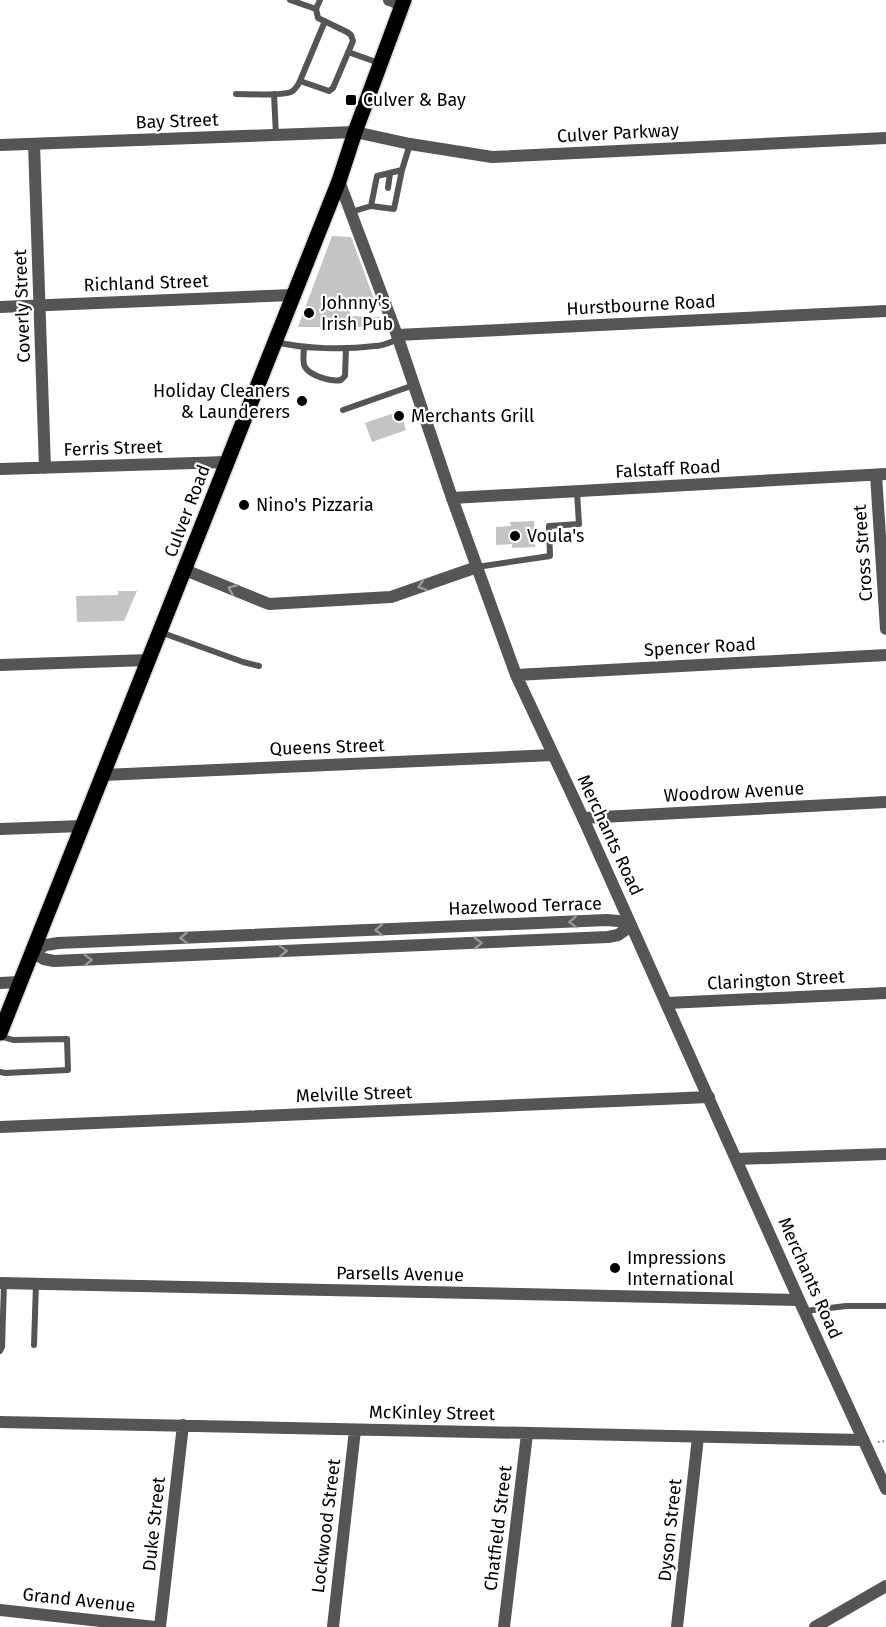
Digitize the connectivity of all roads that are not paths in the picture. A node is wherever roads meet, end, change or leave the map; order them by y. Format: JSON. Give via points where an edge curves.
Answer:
{"nodes":[{"id":1,"x":290,"y":0,"type":"edge"},
{"id":2,"x":320,"y":0,"type":"edge"},
{"id":3,"x":398,"y":2,"type":"edge"},
{"id":4,"x":316,"y":9,"type":"junction"},
{"id":5,"x":325,"y":21,"type":"junction"},
{"id":6,"x":348,"y":52,"type":"junction"},
{"id":7,"x":380,"y":63,"type":"junction"},
{"id":8,"x":300,"y":81,"type":"junction"},
{"id":9,"x":274,"y":93,"type":"junction"},
{"id":10,"x":236,"y":94,"type":"dead end"},
{"id":11,"x":355,"y":132,"type":"junction"},
{"id":12,"x":276,"y":136,"type":"junction"},
{"id":13,"x":886,"y":138,"type":"edge"},
{"id":14,"x":34,"y":144,"type":"junction"},
{"id":15,"x":410,"y":144,"type":"junction"},
{"id":16,"x":0,"y":145,"type":"edge"},
{"id":17,"x":402,"y":170,"type":"junction"},
{"id":18,"x":390,"y":173,"type":"junction"},
{"id":19,"x":339,"y":181,"type":"junction"},
{"id":20,"x":388,"y":188,"type":"dead end"},
{"id":21,"x":371,"y":206,"type":"junction"},
{"id":22,"x":350,"y":212,"type":"junction"},
{"id":23,"x":293,"y":295,"type":"junction"},
{"id":24,"x":40,"y":305,"type":"junction"},
{"id":25,"x":0,"y":307,"type":"edge"},
{"id":26,"x":886,"y":311,"type":"edge"},
{"id":27,"x":398,"y":337,"type":"junction"},
{"id":28,"x":274,"y":342,"type":"junction"},
{"id":29,"x":304,"y":347,"type":"junction"},
{"id":30,"x":346,"y":348,"type":"junction"},
{"id":31,"x":414,"y":385,"type":"junction"},
{"id":32,"x":343,"y":410,"type":"dead end"},
{"id":33,"x":227,"y":462,"type":"junction"},
{"id":34,"x":45,"y":468,"type":"junction"},
{"id":35,"x":0,"y":469,"type":"edge"},
{"id":36,"x":881,"y":475,"type":"edge"},
{"id":37,"x":577,"y":492,"type":"junction"},
{"id":38,"x":452,"y":498,"type":"junction"},
{"id":39,"x":477,"y":567,"type":"junction"},
{"id":40,"x":184,"y":570,"type":"junction"},
{"id":41,"x":886,"y":629,"type":"edge"},
{"id":42,"x":160,"y":632,"type":"junction"},
{"id":43,"x":886,"y":655,"type":"edge"},
{"id":44,"x":148,"y":660,"type":"junction"},
{"id":45,"x":0,"y":665,"type":"edge"},
{"id":46,"x":259,"y":666,"type":"dead end"},
{"id":47,"x":516,"y":675,"type":"junction"},
{"id":48,"x":553,"y":755,"type":"junction"},
{"id":49,"x":103,"y":774,"type":"junction"},
{"id":50,"x":886,"y":802,"type":"edge"},
{"id":51,"x":583,"y":818,"type":"junction"},
{"id":52,"x":82,"y":826,"type":"junction"},
{"id":53,"x":0,"y":829,"type":"edge"},
{"id":54,"x":631,"y":926,"type":"junction"},
{"id":55,"x":355,"y":931,"type":"junction"},
{"id":56,"x":356,"y":948,"type":"junction"},
{"id":57,"x":32,"y":952,"type":"junction"},
{"id":58,"x":19,"y":982,"type":"junction"},
{"id":59,"x":0,"y":983,"type":"edge"},
{"id":60,"x":886,"y":993,"type":"edge"},
{"id":61,"x":667,"y":1003,"type":"junction"},
{"id":62,"x":0,"y":1035,"type":"edge"},
{"id":63,"x":0,"y":1072,"type":"edge"},
{"id":64,"x":709,"y":1097,"type":"junction"},
{"id":65,"x":0,"y":1127,"type":"edge"},
{"id":66,"x":886,"y":1154,"type":"edge"},
{"id":67,"x":737,"y":1159,"type":"junction"},
{"id":68,"x":2,"y":1284,"type":"edge"},
{"id":69,"x":36,"y":1284,"type":"junction"},
{"id":70,"x":802,"y":1306,"type":"junction"},
{"id":71,"x":886,"y":1306,"type":"edge"},
{"id":72,"x":34,"y":1345,"type":"dead end"},
{"id":73,"x":0,"y":1351,"type":"edge"},
{"id":74,"x":0,"y":1422,"type":"edge"},
{"id":75,"x":183,"y":1425,"type":"junction"},
{"id":76,"x":356,"y":1430,"type":"junction"},
{"id":77,"x":527,"y":1434,"type":"junction"},
{"id":78,"x":698,"y":1437,"type":"junction"},
{"id":79,"x":863,"y":1440,"type":"junction"},
{"id":80,"x":886,"y":1489,"type":"edge"},
{"id":81,"x":886,"y":1586,"type":"edge"},
{"id":82,"x":0,"y":1610,"type":"edge"},
{"id":83,"x":154,"y":1627,"type":"edge"},
{"id":84,"x":160,"y":1627,"type":"edge"},
{"id":85,"x":333,"y":1627,"type":"edge"},
{"id":86,"x":504,"y":1627,"type":"edge"},
{"id":87,"x":677,"y":1627,"type":"edge"},
{"id":88,"x":815,"y":1627,"type":"edge"}],
"edges":[{"from":1,"to":4,"type":"lane"},
{"from":2,"to":4,"type":"lane"},
{"from":3,"to":7,"type":"main road","name":"Culver Road"},
{"from":4,"to":5,"type":"lane","via":[[318,18]]},
{"from":5,"to":6,"type":"lane","via":[[351,35],[353,41]]},
{"from":5,"to":8,"type":"lane"},
{"from":6,"to":7,"type":"lane"},
{"from":6,"to":8,"type":"lane","via":[[333,88]]},
{"from":7,"to":11,"type":"main road","name":"Culver Road"},
{"from":8,"to":9,"type":"lane","via":[[292,92]]},
{"from":9,"to":10,"type":"lane"},
{"from":9,"to":12,"type":"lane"},
{"from":11,"to":12,"type":"street","name":"Bay Street"},
{"from":11,"to":15,"type":"street","name":"Culver Parkway"},
{"from":11,"to":19,"type":"main road","name":"Culver Road"},
{"from":12,"to":14,"type":"street","name":"Bay Street"},
{"from":13,"to":15,"type":"street","name":"Culver Parkway","via":[[492,157]]},
{"from":14,"to":16,"type":"street","name":"Bay Street"},
{"from":14,"to":24,"type":"street","name":"Coverly Street"},
{"from":15,"to":17,"type":"lane"},
{"from":17,"to":18,"type":"lane"},
{"from":17,"to":21,"type":"lane","via":[[394,209]]},
{"from":18,"to":20,"type":"lane"},
{"from":18,"to":21,"type":"lane","via":[[377,176]]},
{"from":19,"to":22,"type":"street","name":"Merchants Road"},
{"from":19,"to":23,"type":"main road","name":"Culver Road"},
{"from":21,"to":22,"type":"lane"},
{"from":22,"to":27,"type":"street","name":"Merchants Road"},
{"from":23,"to":24,"type":"street","name":"Richland Street"},
{"from":23,"to":28,"type":"main road","name":"Culver Road"},
{"from":24,"to":25,"type":"street","name":"Richland Street"},
{"from":24,"to":34,"type":"street","name":"Coverly Street"},
{"from":26,"to":27,"type":"street","name":"Hurstbourne Road"},
{"from":27,"to":30,"type":"lane","via":[[378,346]]},
{"from":27,"to":31,"type":"street","name":"Merchants Road"},
{"from":28,"to":29,"type":"lane"},
{"from":28,"to":33,"type":"main road","name":"Culver Road"},
{"from":29,"to":30,"type":"lane"},
{"from":29,"to":30,"type":"lane","via":[[305,368],[334,382],[345,376]]},
{"from":31,"to":32,"type":"lane"},
{"from":31,"to":38,"type":"street","name":"Merchants Road"},
{"from":33,"to":34,"type":"street","name":"Ferris Street"},
{"from":33,"to":40,"type":"main road","name":"Culver Road"},
{"from":34,"to":35,"type":"street","name":"Ferris Street"},
{"from":36,"to":37,"type":"street","name":"Falstaff Road"},
{"from":36,"to":41,"type":"street","name":"Cross Street"},
{"from":37,"to":38,"type":"street","name":"Falstaff Road"},
{"from":37,"to":39,"type":"lane","via":[[579,524],[549,526],[550,556]]},
{"from":38,"to":39,"type":"street","name":"Merchants Road"},
{"from":39,"to":40,"type":"street","one_way":true,"via":[[391,597],[269,604]]},
{"from":39,"to":47,"type":"street","name":"Merchants Road"},
{"from":40,"to":42,"type":"main road","name":"Culver Road"},
{"from":42,"to":44,"type":"main road","name":"Culver Road"},
{"from":42,"to":46,"type":"lane"},
{"from":43,"to":47,"type":"street","name":"Spencer Road"},
{"from":44,"to":45,"type":"street"},
{"from":44,"to":49,"type":"main road","name":"Culver Road"},
{"from":47,"to":48,"type":"street","name":"Merchants Road"},
{"from":48,"to":49,"type":"street","name":"Queens Street"},
{"from":48,"to":51,"type":"street","name":"Merchants Road"},
{"from":49,"to":52,"type":"main road","name":"Culver Road"},
{"from":50,"to":51,"type":"street","name":"Woodrow Avenue"},
{"from":51,"to":54,"type":"street","name":"Merchants Road"},
{"from":52,"to":53,"type":"street"},
{"from":52,"to":57,"type":"main road","name":"Culver Road"},
{"from":54,"to":55,"type":"street","name":"Hazelwood Terrace","one_way":true,"via":[[607,920]]},
{"from":56,"to":54,"type":"street","name":"Hazelwood Terrace","one_way":true,"via":[[608,937]]},
{"from":54,"to":61,"type":"street","name":"Merchants Road"},
{"from":55,"to":56,"type":"lane"},
{"from":55,"to":57,"type":"street","name":"Hazelwood Terrace","one_way":true,"via":[[58,943]]},
{"from":57,"to":56,"type":"street","name":"Hazelwood Terrace","one_way":true,"via":[[54,961]]},
{"from":57,"to":58,"type":"main road","name":"Culver Road"},
{"from":58,"to":59,"type":"street"},
{"from":58,"to":62,"type":"main road","name":"Culver Road"},
{"from":60,"to":61,"type":"street","name":"Clarington Street"},
{"from":61,"to":64,"type":"street","name":"Merchants Road"},
{"from":62,"to":63,"type":"lane","via":[[13,1040],[67,1038],[68,1070]]},
{"from":64,"to":65,"type":"street","name":"Melville Street"},
{"from":64,"to":67,"type":"street","name":"Merchants Road"},
{"from":66,"to":67,"type":"street"},
{"from":67,"to":70,"type":"street","name":"Merchants Road"},
{"from":68,"to":69,"type":"street","name":"Parsells Avenue"},
{"from":68,"to":73,"type":"lane"},
{"from":69,"to":70,"type":"street","name":"Parsells Avenue"},
{"from":69,"to":72,"type":"lane"},
{"from":70,"to":71,"type":"lane"},
{"from":70,"to":79,"type":"street","name":"Merchants Road"},
{"from":74,"to":75,"type":"street","name":"McKinley Street"},
{"from":75,"to":76,"type":"street","name":"McKinley Street"},
{"from":75,"to":84,"type":"street","name":"Duke Street"},
{"from":76,"to":77,"type":"street","name":"McKinley Street"},
{"from":76,"to":85,"type":"street","name":"Lockwood Street"},
{"from":77,"to":78,"type":"street","name":"McKinley Street"},
{"from":77,"to":86,"type":"street","name":"Chatfield Street"},
{"from":78,"to":79,"type":"street","name":"McKinley Street"},
{"from":78,"to":87,"type":"street","name":"Dyson Street"},
{"from":79,"to":80,"type":"street","name":"Merchants Road"},
{"from":81,"to":88,"type":"street"},
{"from":82,"to":83,"type":"street","name":"Grand Avenue"}]}
